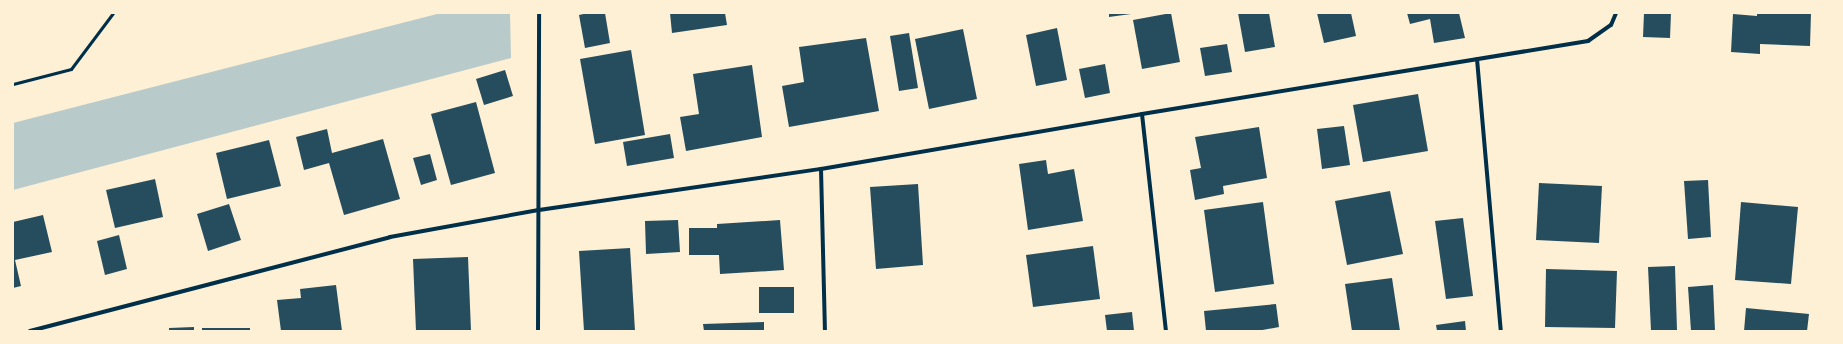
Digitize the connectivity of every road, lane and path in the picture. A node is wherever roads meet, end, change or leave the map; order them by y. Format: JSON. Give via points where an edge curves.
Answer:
{"nodes":[{"id":1,"x":113,"y":13,"type":"edge"},
{"id":2,"x":540,"y":13,"type":"edge"},
{"id":3,"x":1616,"y":13,"type":"edge"},
{"id":4,"x":1477,"y":59,"type":"junction"},
{"id":5,"x":13,"y":84,"type":"edge"},
{"id":6,"x":1142,"y":114,"type":"junction"},
{"id":7,"x":822,"y":169,"type":"junction"},
{"id":8,"x":539,"y":210,"type":"junction"},
{"id":9,"x":30,"y":331,"type":"edge"},
{"id":10,"x":538,"y":331,"type":"edge"},
{"id":11,"x":825,"y":331,"type":"edge"},
{"id":12,"x":1166,"y":331,"type":"edge"},
{"id":13,"x":1501,"y":331,"type":"edge"}],
"edges":[{"from":1,"to":5,"type":"lane","via":[[71,69]]},
{"from":2,"to":8,"type":"street"},
{"from":3,"to":4,"type":"street","via":[[1611,25],[1588,41]]},
{"from":4,"to":6,"type":"street"},
{"from":4,"to":13,"type":"street"},
{"from":6,"to":7,"type":"street"},
{"from":6,"to":12,"type":"street"},
{"from":7,"to":8,"type":"street"},
{"from":7,"to":11,"type":"street"},
{"from":8,"to":9,"type":"street","via":[[390,237]]},
{"from":8,"to":10,"type":"street"}]}
